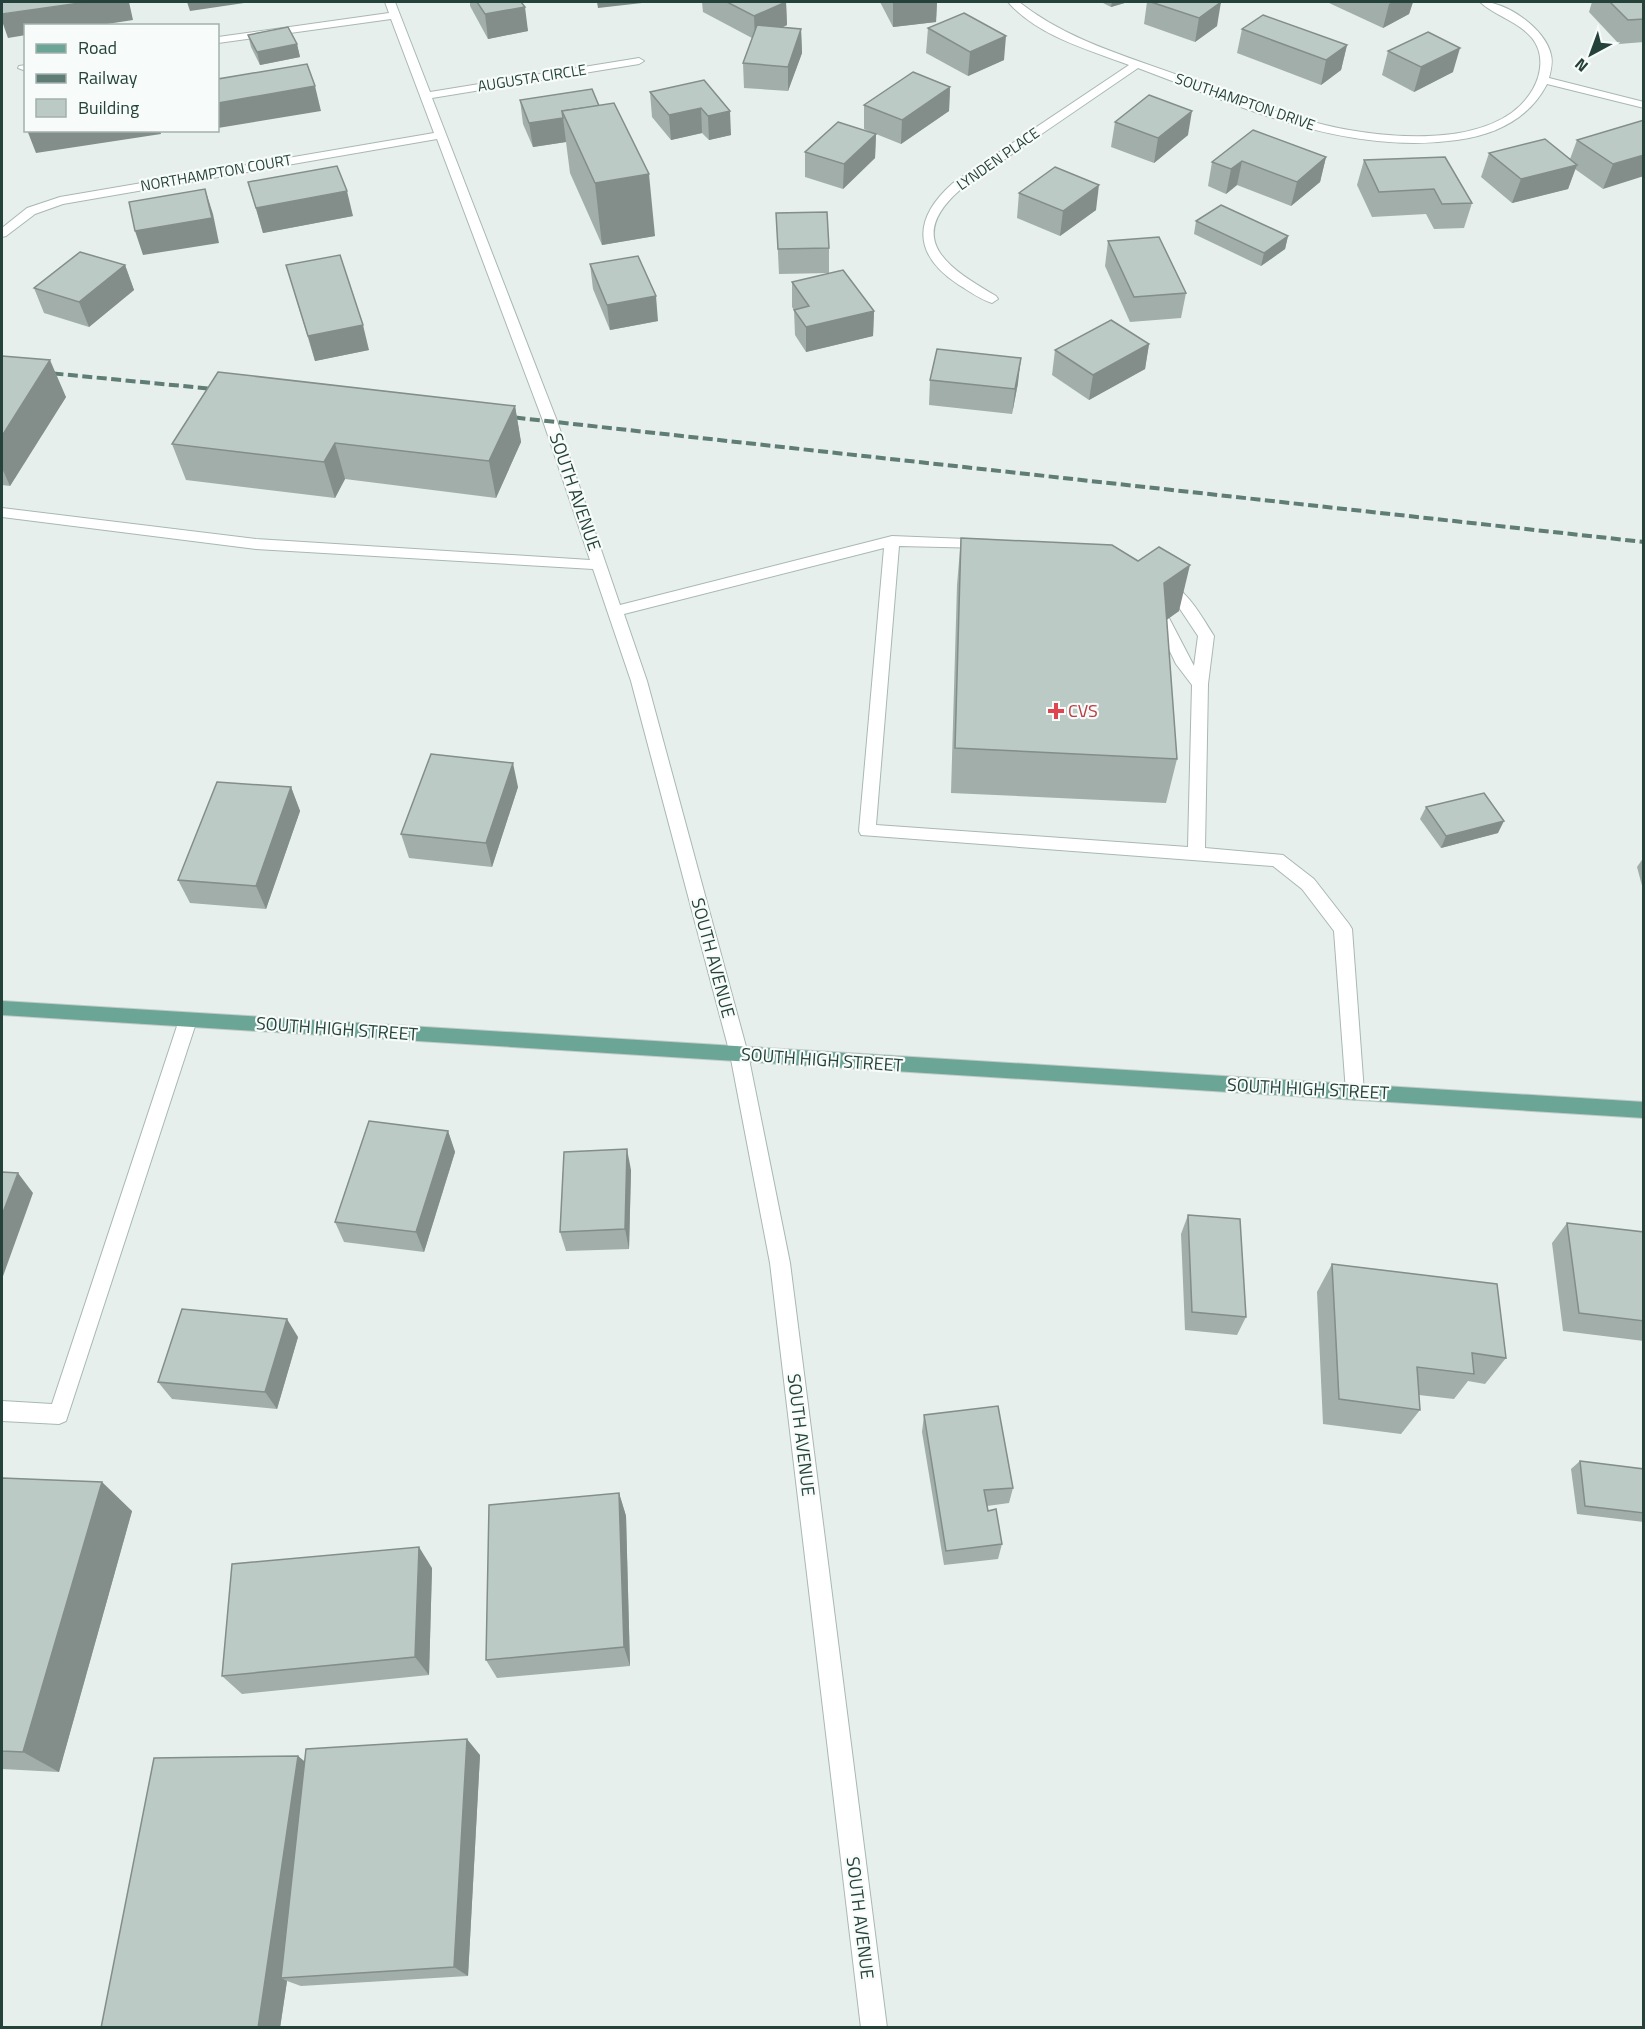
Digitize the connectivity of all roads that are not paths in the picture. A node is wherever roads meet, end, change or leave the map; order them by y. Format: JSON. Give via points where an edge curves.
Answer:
{"nodes":[{"id":1,"x":1013,"y":2,"type":"edge"},
{"id":2,"x":1487,"y":2,"type":"edge"},
{"id":3,"x":392,"y":8,"type":"edge"},
{"id":4,"x":219,"y":40,"type":"edge"},
{"id":5,"x":639,"y":61,"type":"dead end"},
{"id":6,"x":1137,"y":64,"type":"junction"},
{"id":7,"x":1544,"y":80,"type":"junction"},
{"id":8,"x":425,"y":96,"type":"junction"},
{"id":9,"x":1644,"y":105,"type":"edge"},
{"id":10,"x":440,"y":135,"type":"junction"},
{"id":11,"x":2,"y":233,"type":"edge"},
{"id":12,"x":992,"y":299,"type":"dead end"},
{"id":13,"x":2,"y":513,"type":"edge"},
{"id":14,"x":892,"y":541,"type":"junction"},
{"id":15,"x":998,"y":543,"type":"edge"},
{"id":16,"x":600,"y":565,"type":"junction"},
{"id":17,"x":1146,"y":573,"type":"edge"},
{"id":18,"x":616,"y":611,"type":"junction"},
{"id":19,"x":1164,"y":622,"type":"edge"},
{"id":20,"x":1200,"y":684,"type":"junction"},
{"id":21,"x":1196,"y":854,"type":"junction"},
{"id":22,"x":2,"y":1008,"type":"edge"},
{"id":23,"x":188,"y":1020,"type":"junction"},
{"id":24,"x":739,"y":1054,"type":"junction"},
{"id":25,"x":1355,"y":1092,"type":"junction"},
{"id":26,"x":1644,"y":1110,"type":"edge"},
{"id":27,"x":2,"y":1412,"type":"edge"},
{"id":28,"x":874,"y":2028,"type":"edge"}],
"edges":[{"from":1,"to":6,"type":"street","name":"SOUTHAMPTON DRIVE","via":[[1069,39]]},
{"from":2,"to":7,"type":"street","via":[[1522,22],[1539,41],[1547,61]]},
{"from":3,"to":4,"type":"street"},
{"from":3,"to":8,"type":"street","name":"SOUTH AVENUE"},
{"from":5,"to":8,"type":"street","name":"AUGUSTA CIRCLE"},
{"from":6,"to":7,"type":"street","name":"SOUTHAMPTON DRIVE","via":[[1303,125],[1369,139],[1414,141],[1466,136],[1496,126],[1533,100]]},
{"from":6,"to":12,"type":"street","name":"LYNDEN PLACE","via":[[957,186],[939,205],[927,234],[930,252],[945,270]]},
{"from":7,"to":9,"type":"street"},
{"from":8,"to":10,"type":"street","name":"SOUTH AVENUE"},
{"from":10,"to":11,"type":"street","name":"NORTHAMPTON COURT","via":[[60,201],[23,216]]},
{"from":10,"to":16,"type":"street","name":"SOUTH AVENUE","via":[[550,421]]},
{"from":13,"to":16,"type":"street","via":[[256,544]]},
{"from":14,"to":15,"type":"street"},
{"from":14,"to":18,"type":"street"},
{"from":14,"to":21,"type":"street","via":[[867,831]]},
{"from":16,"to":18,"type":"street","name":"SOUTH AVENUE"},
{"from":17,"to":20,"type":"street","via":[[1182,599],[1206,636]]},
{"from":18,"to":24,"type":"street","name":"SOUTH AVENUE","via":[[639,681]]},
{"from":19,"to":20,"type":"street","via":[[1184,664]]},
{"from":20,"to":21,"type":"street"},
{"from":21,"to":25,"type":"street","via":[[1276,860],[1308,884],[1343,929]]},
{"from":22,"to":23,"type":"main road","name":"SOUTH HIGH STREET"},
{"from":23,"to":24,"type":"main road","name":"SOUTH HIGH STREET"},
{"from":23,"to":27,"type":"street","via":[[59,1414]]},
{"from":24,"to":25,"type":"main road","name":"SOUTH HIGH STREET"},
{"from":24,"to":28,"type":"street","name":"SOUTH AVENUE","via":[[780,1263]]},
{"from":25,"to":26,"type":"main road","name":"SOUTH HIGH STREET"}]}
